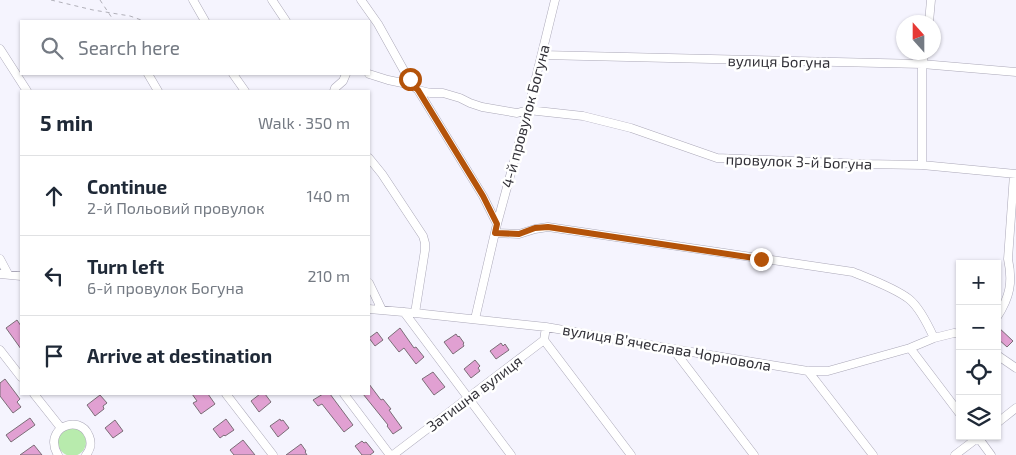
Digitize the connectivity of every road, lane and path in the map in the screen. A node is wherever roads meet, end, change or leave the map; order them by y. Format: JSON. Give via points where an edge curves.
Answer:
{"nodes":[{"id":1,"x":51,"y":0,"type":"edge"},
{"id":2,"x":100,"y":0,"type":"edge"},
{"id":3,"x":194,"y":0,"type":"edge"},
{"id":4,"x":272,"y":0,"type":"edge"},
{"id":5,"x":361,"y":0,"type":"edge"},
{"id":6,"x":555,"y":0,"type":"edge"},
{"id":7,"x":931,"y":0,"type":"edge"},
{"id":8,"x":108,"y":12,"type":"junction"},
{"id":9,"x":930,"y":15,"type":"edge"},
{"id":10,"x":113,"y":20,"type":"edge"},
{"id":11,"x":141,"y":20,"type":"edge"},
{"id":12,"x":204,"y":20,"type":"edge"},
{"id":13,"x":285,"y":20,"type":"edge"},
{"id":14,"x":0,"y":49,"type":"edge"},
{"id":15,"x":542,"y":55,"type":"junction"},
{"id":16,"x":923,"y":60,"type":"edge"},
{"id":17,"x":922,"y":64,"type":"junction"},
{"id":18,"x":1016,"y":72,"type":"edge"},
{"id":19,"x":370,"y":74,"type":"edge"},
{"id":20,"x":149,"y":75,"type":"edge"},
{"id":21,"x":234,"y":75,"type":"edge"},
{"id":22,"x":346,"y":75,"type":"edge"},
{"id":23,"x":415,"y":88,"type":"junction"},
{"id":24,"x":26,"y":90,"type":"edge"},
{"id":25,"x":157,"y":90,"type":"edge"},
{"id":26,"x":244,"y":90,"type":"edge"},
{"id":27,"x":334,"y":90,"type":"edge"},
{"id":28,"x":528,"y":110,"type":"junction"},
{"id":29,"x":370,"y":159,"type":"edge"},
{"id":30,"x":922,"y":165,"type":"junction"},
{"id":31,"x":1015,"y":174,"type":"edge"},
{"id":32,"x":497,"y":224,"type":"junction"},
{"id":33,"x":495,"y":233,"type":"junction"},
{"id":34,"x":0,"y":258,"type":"edge"},
{"id":35,"x":1012,"y":258,"type":"edge"},
{"id":36,"x":4,"y":274,"type":"edge"},
{"id":37,"x":20,"y":276,"type":"edge"},
{"id":38,"x":370,"y":285,"type":"edge"},
{"id":39,"x":370,"y":309,"type":"edge"},
{"id":40,"x":382,"y":310,"type":"junction"},
{"id":41,"x":1001,"y":311,"type":"edge"},
{"id":42,"x":404,"y":312,"type":"junction"},
{"id":43,"x":415,"y":313,"type":"junction"},
{"id":44,"x":475,"y":320,"type":"junction"},
{"id":45,"x":546,"y":327,"type":"junction"},
{"id":46,"x":956,"y":333,"type":"edge"},
{"id":47,"x":934,"y":338,"type":"junction"},
{"id":48,"x":544,"y":340,"type":"junction"},
{"id":49,"x":910,"y":348,"type":"junction"},
{"id":50,"x":673,"y":349,"type":"junction"},
{"id":51,"x":0,"y":350,"type":"edge"},
{"id":52,"x":1001,"y":357,"type":"edge"},
{"id":53,"x":1016,"y":368,"type":"edge"},
{"id":54,"x":808,"y":371,"type":"junction"},
{"id":55,"x":20,"y":376,"type":"edge"},
{"id":56,"x":35,"y":395,"type":"edge"},
{"id":57,"x":227,"y":395,"type":"edge"},
{"id":58,"x":345,"y":395,"type":"edge"},
{"id":59,"x":468,"y":398,"type":"junction"},
{"id":60,"x":1016,"y":408,"type":"edge"},
{"id":61,"x":956,"y":409,"type":"edge"},
{"id":62,"x":1001,"y":420,"type":"edge"},
{"id":63,"x":61,"y":428,"type":"junction"},
{"id":64,"x":974,"y":440,"type":"edge"},
{"id":65,"x":980,"y":440,"type":"edge"},
{"id":66,"x":58,"y":455,"type":"edge"},
{"id":67,"x":86,"y":455,"type":"edge"},
{"id":68,"x":273,"y":455,"type":"edge"},
{"id":69,"x":392,"y":455,"type":"edge"},
{"id":70,"x":511,"y":455,"type":"edge"},
{"id":71,"x":631,"y":455,"type":"edge"},
{"id":72,"x":754,"y":455,"type":"edge"},
{"id":73,"x":873,"y":455,"type":"edge"},
{"id":74,"x":955,"y":455,"type":"edge"},
{"id":75,"x":991,"y":455,"type":"edge"}],
"edges":[{"from":1,"to":8,"type":"path"},
{"from":2,"to":8,"type":"path"},
{"from":3,"to":12,"type":"street"},
{"from":4,"to":13,"type":"street"},
{"from":5,"to":23,"type":"street"},
{"from":6,"to":15,"type":"street","name":"4-й провулок Богуна"},
{"from":7,"to":9,"type":"street"},
{"from":8,"to":10,"type":"path"},
{"from":8,"to":11,"type":"path"},
{"from":14,"to":24,"type":"street"},
{"from":15,"to":17,"type":"street","name":"вулиця Богуна"},
{"from":15,"to":28,"type":"street","name":"4-й провулок Богуна"},
{"from":16,"to":17,"type":"street"},
{"from":17,"to":18,"type":"street","name":"вулиця Богуна"},
{"from":17,"to":30,"type":"street"},
{"from":19,"to":23,"type":"street","name":"провулок 3-й Богуна"},
{"from":20,"to":25,"type":"street"},
{"from":21,"to":26,"type":"street"},
{"from":22,"to":27,"type":"street"},
{"from":23,"to":28,"type":"street","name":"провулок 3-й Богуна","via":[[444,93],[482,107],[516,113]]},
{"from":23,"to":32,"type":"street"},
{"from":28,"to":30,"type":"street","name":"провулок 3-й Богуна","via":[[583,116],[631,128],[717,158]]},
{"from":28,"to":32,"type":"street","name":"4-й провулок Богуна"},
{"from":29,"to":43,"type":"street","via":[[423,236],[425,250]]},
{"from":30,"to":31,"type":"street","name":"провулок 3-й Богуна"},
{"from":31,"to":35,"type":"street"},
{"from":32,"to":33,"type":"street","name":"4-й провулок Богуна"},
{"from":33,"to":44,"type":"street","name":"4-й провулок Богуна"},
{"from":33,"to":47,"type":"street","via":[[519,234],[548,227],[854,272],[910,300]]},
{"from":34,"to":36,"type":"street"},
{"from":35,"to":41,"type":"street","via":[[1011,286]]},
{"from":36,"to":37,"type":"street"},
{"from":38,"to":40,"type":"street"},
{"from":39,"to":40,"type":"street","name":"вулиця Вʼячеслава Чорновола"},
{"from":40,"to":42,"type":"street","name":"вулиця Вʼячеслава Чорновола"},
{"from":42,"to":43,"type":"street","name":"вулиця Вʼячеслава Чорновола"},
{"from":42,"to":59,"type":"street"},
{"from":43,"to":44,"type":"street","name":"вулиця Вʼячеслава Чорновола"},
{"from":44,"to":45,"type":"street","name":"вулиця Вʼячеслава Чорновола"},
{"from":45,"to":48,"type":"street"},
{"from":45,"to":50,"type":"street","name":"вулиця Вʼячеслава Чорновола"},
{"from":46,"to":47,"type":"street","name":"вулиця Вʼячеслава Чорновола"},
{"from":47,"to":49,"type":"street","name":"вулиця Вʼячеслава Чорновола"},
{"from":48,"to":59,"type":"street","name":"Затишна вулиця"},
{"from":48,"to":71,"type":"street"},
{"from":49,"to":54,"type":"street","name":"вулиця Вʼячеслава Чорновола","via":[[828,372]]},
{"from":49,"to":61,"type":"street"},
{"from":50,"to":54,"type":"street","name":"вулиця Вʼячеслава Чорновола"},
{"from":50,"to":72,"type":"street"},
{"from":51,"to":55,"type":"street"},
{"from":52,"to":53,"type":"street"},
{"from":54,"to":73,"type":"street"},
{"from":56,"to":63,"type":"street"},
{"from":57,"to":68,"type":"street"},
{"from":58,"to":69,"type":"street"},
{"from":59,"to":69,"type":"street","name":"Затишна вулиця"},
{"from":59,"to":70,"type":"street"},
{"from":60,"to":62,"type":"street"},
{"from":63,"to":66,"type":"street","via":[[54,443]]},
{"from":63,"to":67,"type":"street","via":[[73,424],[84,429],[90,440]]},
{"from":64,"to":74,"type":"street"},
{"from":65,"to":75,"type":"street"}]}
